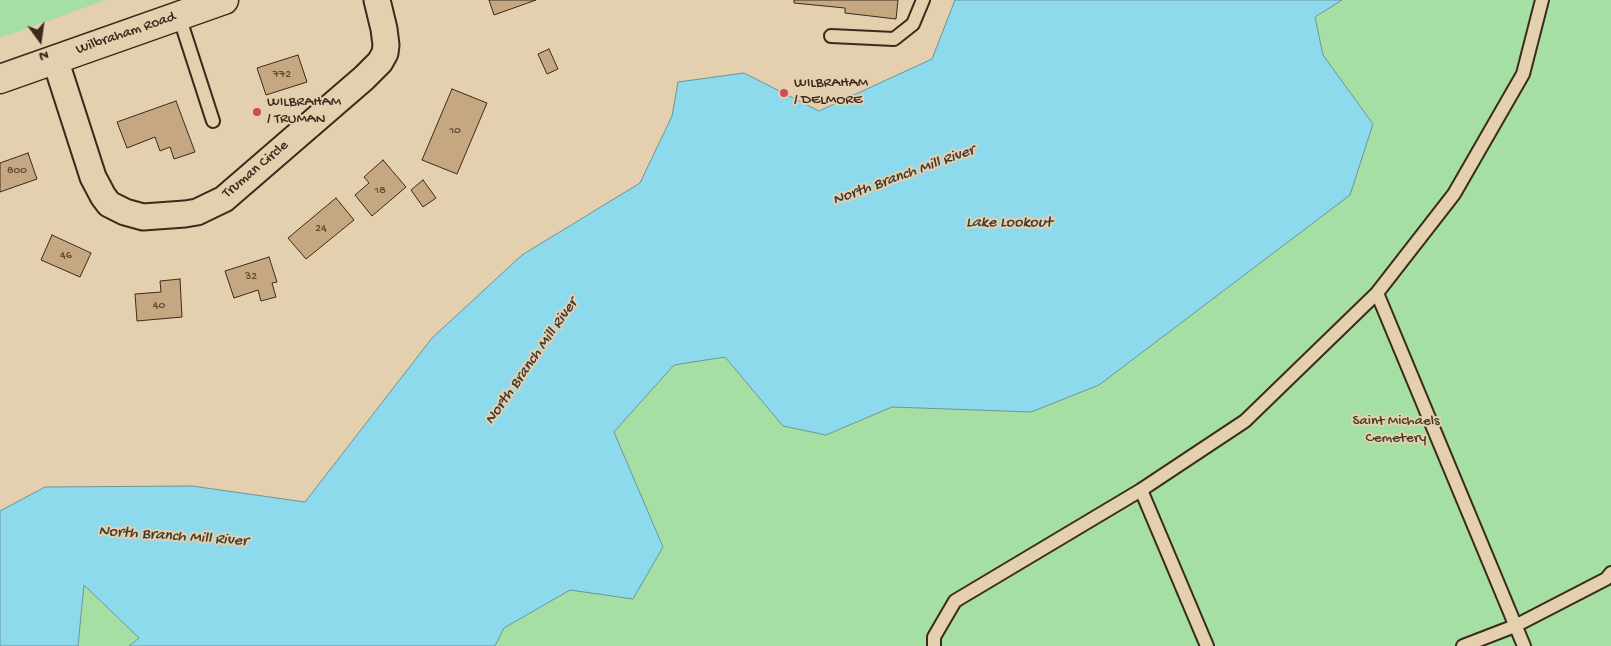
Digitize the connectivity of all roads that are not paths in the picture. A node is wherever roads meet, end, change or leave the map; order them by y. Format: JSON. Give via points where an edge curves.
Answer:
{"nodes":[{"id":1,"x":224,"y":0,"type":"edge"},
{"id":2,"x":377,"y":0,"type":"edge"},
{"id":3,"x":923,"y":0,"type":"edge"},
{"id":4,"x":1542,"y":0,"type":"edge"},
{"id":5,"x":178,"y":16,"type":"junction"},
{"id":6,"x":831,"y":36,"type":"dead end"},
{"id":7,"x":54,"y":60,"type":"junction"},
{"id":8,"x":0,"y":79,"type":"edge"},
{"id":9,"x":213,"y":121,"type":"dead end"},
{"id":10,"x":1377,"y":293,"type":"junction"},
{"id":11,"x":1142,"y":490,"type":"junction"},
{"id":12,"x":1611,"y":573,"type":"edge"},
{"id":13,"x":1515,"y":626,"type":"junction"},
{"id":14,"x":934,"y":646,"type":"edge"},
{"id":15,"x":1207,"y":646,"type":"edge"},
{"id":16,"x":1463,"y":646,"type":"edge"},
{"id":17,"x":1524,"y":646,"type":"edge"}],
"edges":[{"from":1,"to":5,"type":"main road","name":"Wilbraham Road"},
{"from":2,"to":7,"type":"street","name":"Truman Circle","via":[[386,45],[380,62],[224,199],[197,212],[143,217],[109,204],[93,177]]},
{"from":3,"to":6,"type":"lane","via":[[913,24],[894,39]]},
{"from":4,"to":10,"type":"lane","via":[[1523,74],[1454,194]]},
{"from":5,"to":7,"type":"main road","name":"Wilbraham Road"},
{"from":5,"to":9,"type":"lane"},
{"from":7,"to":8,"type":"main road","name":"Wilbraham Road"},
{"from":10,"to":11,"type":"lane","via":[[1245,421]]},
{"from":10,"to":13,"type":"lane"},
{"from":11,"to":14,"type":"lane","via":[[955,601],[934,637]]},
{"from":11,"to":15,"type":"lane"},
{"from":12,"to":13,"type":"lane","via":[[1606,579]]},
{"from":13,"to":16,"type":"lane"},
{"from":13,"to":17,"type":"lane"}]}
